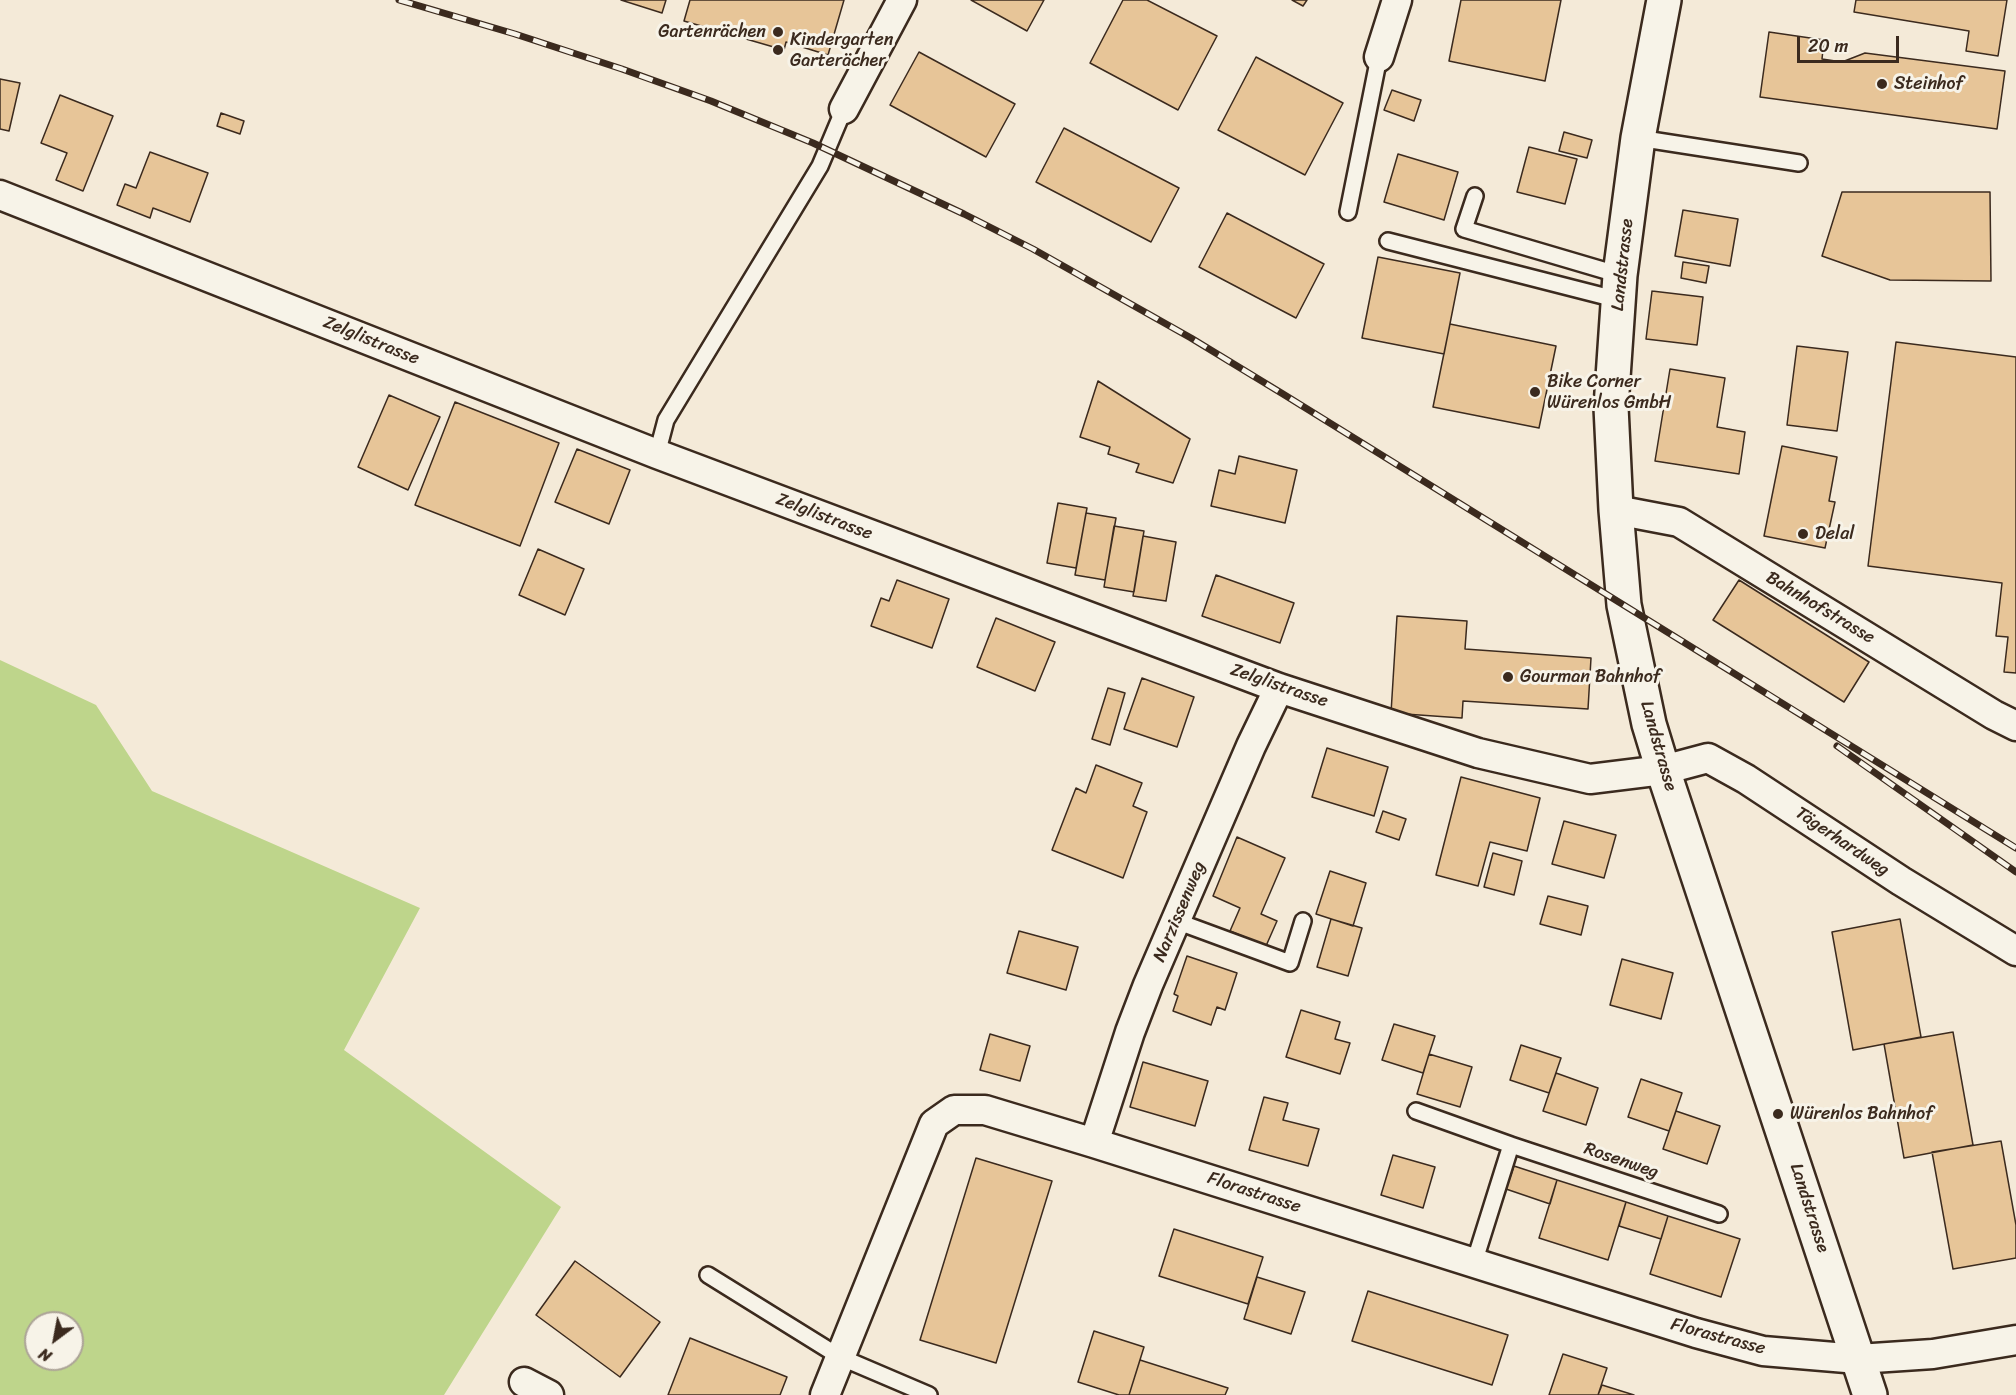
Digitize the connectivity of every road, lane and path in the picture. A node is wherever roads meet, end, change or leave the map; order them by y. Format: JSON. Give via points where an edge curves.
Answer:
{"nodes":[{"id":1,"x":902,"y":0,"type":"edge"},
{"id":2,"x":1397,"y":0,"type":"edge"},
{"id":3,"x":1664,"y":0,"type":"edge"},
{"id":4,"x":1379,"y":57,"type":"joint"},
{"id":5,"x":844,"y":109,"type":"joint"},
{"id":6,"x":1638,"y":138,"type":"junction"},
{"id":7,"x":1799,"y":163,"type":"dead end"},
{"id":8,"x":0,"y":195,"type":"edge"},
{"id":9,"x":1474,"y":196,"type":"dead end"},
{"id":10,"x":1348,"y":212,"type":"dead end"},
{"id":11,"x":1388,"y":241,"type":"dead end"},
{"id":12,"x":1619,"y":287,"type":"junction"},
{"id":13,"x":657,"y":454,"type":"junction"},
{"id":14,"x":1616,"y":510,"type":"junction"},
{"id":15,"x":1279,"y":688,"type":"junction"},
{"id":16,"x":2016,"y":726,"type":"edge"},
{"id":17,"x":1664,"y":770,"type":"junction"},
{"id":18,"x":1176,"y":921,"type":"junction"},
{"id":19,"x":1303,"y":921,"type":"dead end"},
{"id":20,"x":2016,"y":951,"type":"edge"},
{"id":21,"x":1416,"y":1111,"type":"dead end"},
{"id":22,"x":1094,"y":1143,"type":"junction"},
{"id":23,"x":1511,"y":1145,"type":"junction"},
{"id":24,"x":1719,"y":1214,"type":"dead end"},
{"id":25,"x":1474,"y":1263,"type":"junction"},
{"id":26,"x":708,"y":1275,"type":"dead end"},
{"id":27,"x":2016,"y":1340,"type":"edge"},
{"id":28,"x":840,"y":1357,"type":"junction"},
{"id":29,"x":1858,"y":1359,"type":"junction"},
{"id":30,"x":524,"y":1382,"type":"dead end"},
{"id":31,"x":549,"y":1395,"type":"edge"},
{"id":32,"x":825,"y":1395,"type":"edge"},
{"id":33,"x":929,"y":1395,"type":"edge"},
{"id":34,"x":1870,"y":1395,"type":"edge"}],
"edges":[{"from":1,"to":5,"type":"street"},
{"from":2,"to":4,"type":"street"},
{"from":3,"to":6,"type":"main road","name":"Landstrasse"},
{"from":4,"to":10,"type":"lane"},
{"from":5,"to":13,"type":"lane","via":[[820,166],[666,420]]},
{"from":6,"to":7,"type":"lane"},
{"from":6,"to":12,"type":"main road","name":"Landstrasse"},
{"from":8,"to":13,"type":"street","name":"Zelglistrasse"},
{"from":9,"to":12,"type":"lane","via":[[1464,230]]},
{"from":11,"to":12,"type":"lane"},
{"from":12,"to":14,"type":"main road","name":"Landstrasse","via":[[1611,407]]},
{"from":13,"to":15,"type":"street","name":"Zelglistrasse"},
{"from":14,"to":16,"type":"street","name":"Bahnhofstrasse","via":[[1679,522]]},
{"from":14,"to":17,"type":"main road","name":"Landstrasse","via":[[1623,605],[1649,724]]},
{"from":15,"to":17,"type":"street","name":"Zelglistrasse","via":[[1478,753],[1590,779]]},
{"from":15,"to":18,"type":"street","name":"Narzissenweg"},
{"from":17,"to":20,"type":"street","name":"Tägerhardweg","via":[[1708,758]]},
{"from":17,"to":29,"type":"main road","name":"Landstrasse"},
{"from":18,"to":19,"type":"lane","via":[[1290,963]]},
{"from":18,"to":22,"type":"street","name":"Narzissenweg","via":[[1130,1032]]},
{"from":21,"to":23,"type":"lane","name":"Rosenweg"},
{"from":22,"to":25,"type":"street","name":"Florastrasse"},
{"from":22,"to":28,"type":"street","name":"Florastrasse","via":[[985,1110],[954,1110],[934,1124]]},
{"from":23,"to":24,"type":"lane","name":"Rosenweg"},
{"from":23,"to":25,"type":"lane"},
{"from":25,"to":29,"type":"street","name":"Florastrasse","via":[[1763,1351]]},
{"from":26,"to":28,"type":"lane"},
{"from":27,"to":29,"type":"street","name":"Florastrasse","via":[[1933,1354]]},
{"from":28,"to":32,"type":"street","name":"Florastrasse"},
{"from":28,"to":33,"type":"lane"},
{"from":29,"to":34,"type":"main road","name":"Landstrasse"},
{"from":30,"to":31,"type":"street"}]}
